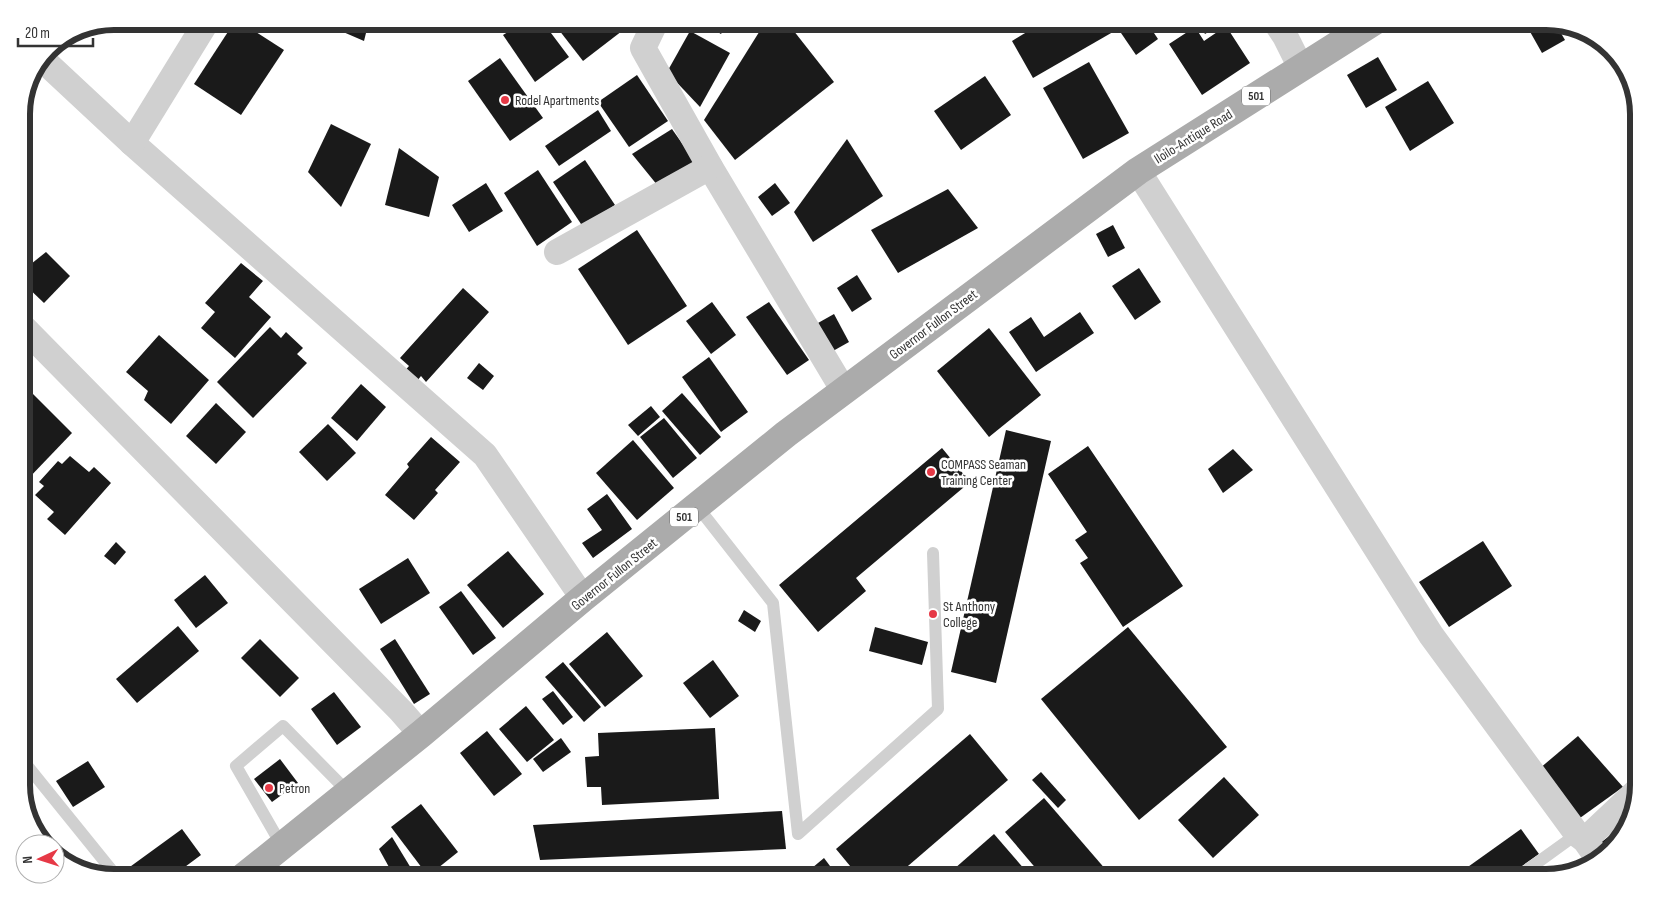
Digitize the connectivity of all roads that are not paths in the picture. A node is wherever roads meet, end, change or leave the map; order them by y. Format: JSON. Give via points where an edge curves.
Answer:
{"nodes":[{"id":1,"x":201,"y":30,"type":"edge"},
{"id":2,"x":652,"y":30,"type":"edge"},
{"id":3,"x":1281,"y":30,"type":"edge"},
{"id":4,"x":1361,"y":30,"type":"edge"},
{"id":5,"x":47,"y":63,"type":"edge"},
{"id":6,"x":1301,"y":68,"type":"junction"},
{"id":7,"x":132,"y":143,"type":"junction"},
{"id":8,"x":710,"y":167,"type":"junction"},
{"id":9,"x":1138,"y":171,"type":"junction"},
{"id":10,"x":557,"y":252,"type":"dead end"},
{"id":11,"x":30,"y":332,"type":"edge"},
{"id":12,"x":844,"y":391,"type":"junction"},
{"id":13,"x":697,"y":506,"type":"junction"},
{"id":14,"x":933,"y":553,"type":"dead end"},
{"id":15,"x":583,"y":598,"type":"junction"},
{"id":16,"x":421,"y":734,"type":"junction"},
{"id":17,"x":30,"y":768,"type":"edge"},
{"id":18,"x":349,"y":792,"type":"junction"},
{"id":19,"x":1628,"y":801,"type":"edge"},
{"id":20,"x":1587,"y":845,"type":"edge"},
{"id":21,"x":282,"y":846,"type":"junction"},
{"id":22,"x":111,"y":869,"type":"edge"},
{"id":23,"x":253,"y":869,"type":"edge"},
{"id":24,"x":1535,"y":869,"type":"edge"}],
"edges":[{"from":1,"to":7,"type":"street"},
{"from":2,"to":8,"type":"street","via":[[643,48]]},
{"from":3,"to":6,"type":"street"},
{"from":4,"to":6,"type":"main road","name":"Iloilo-Antique Road","number":"501"},
{"from":5,"to":7,"type":"street"},
{"from":6,"to":9,"type":"main road","name":"Iloilo-Antique Road","number":"501"},
{"from":7,"to":15,"type":"street","via":[[484,455]]},
{"from":8,"to":10,"type":"street"},
{"from":8,"to":12,"type":"street"},
{"from":9,"to":12,"type":"main road","name":"Governor Fullon Street","number":"501"},
{"from":9,"to":20,"type":"street","via":[[1431,635]]},
{"from":11,"to":16,"type":"street"},
{"from":12,"to":13,"type":"main road","name":"Governor Fullon Street","number":"501"},
{"from":13,"to":14,"type":"lane","via":[[773,603],[798,834],[938,709]]},
{"from":13,"to":15,"type":"main road","name":"Governor Fullon Street","number":"501"},
{"from":15,"to":16,"type":"main road","name":"Governor Fullon Street","number":"501"},
{"from":16,"to":18,"type":"main road","name":"Governor Fullon Street","number":"501"},
{"from":17,"to":22,"type":"lane"},
{"from":18,"to":21,"type":"main road","name":"Governor Fullon Street","number":"501"},
{"from":18,"to":21,"type":"lane","via":[[284,726],[236,766]]},
{"from":19,"to":20,"type":"street"},
{"from":20,"to":24,"type":"lane"},
{"from":21,"to":23,"type":"main road","name":"Governor Fullon Street","number":"501"}]}
